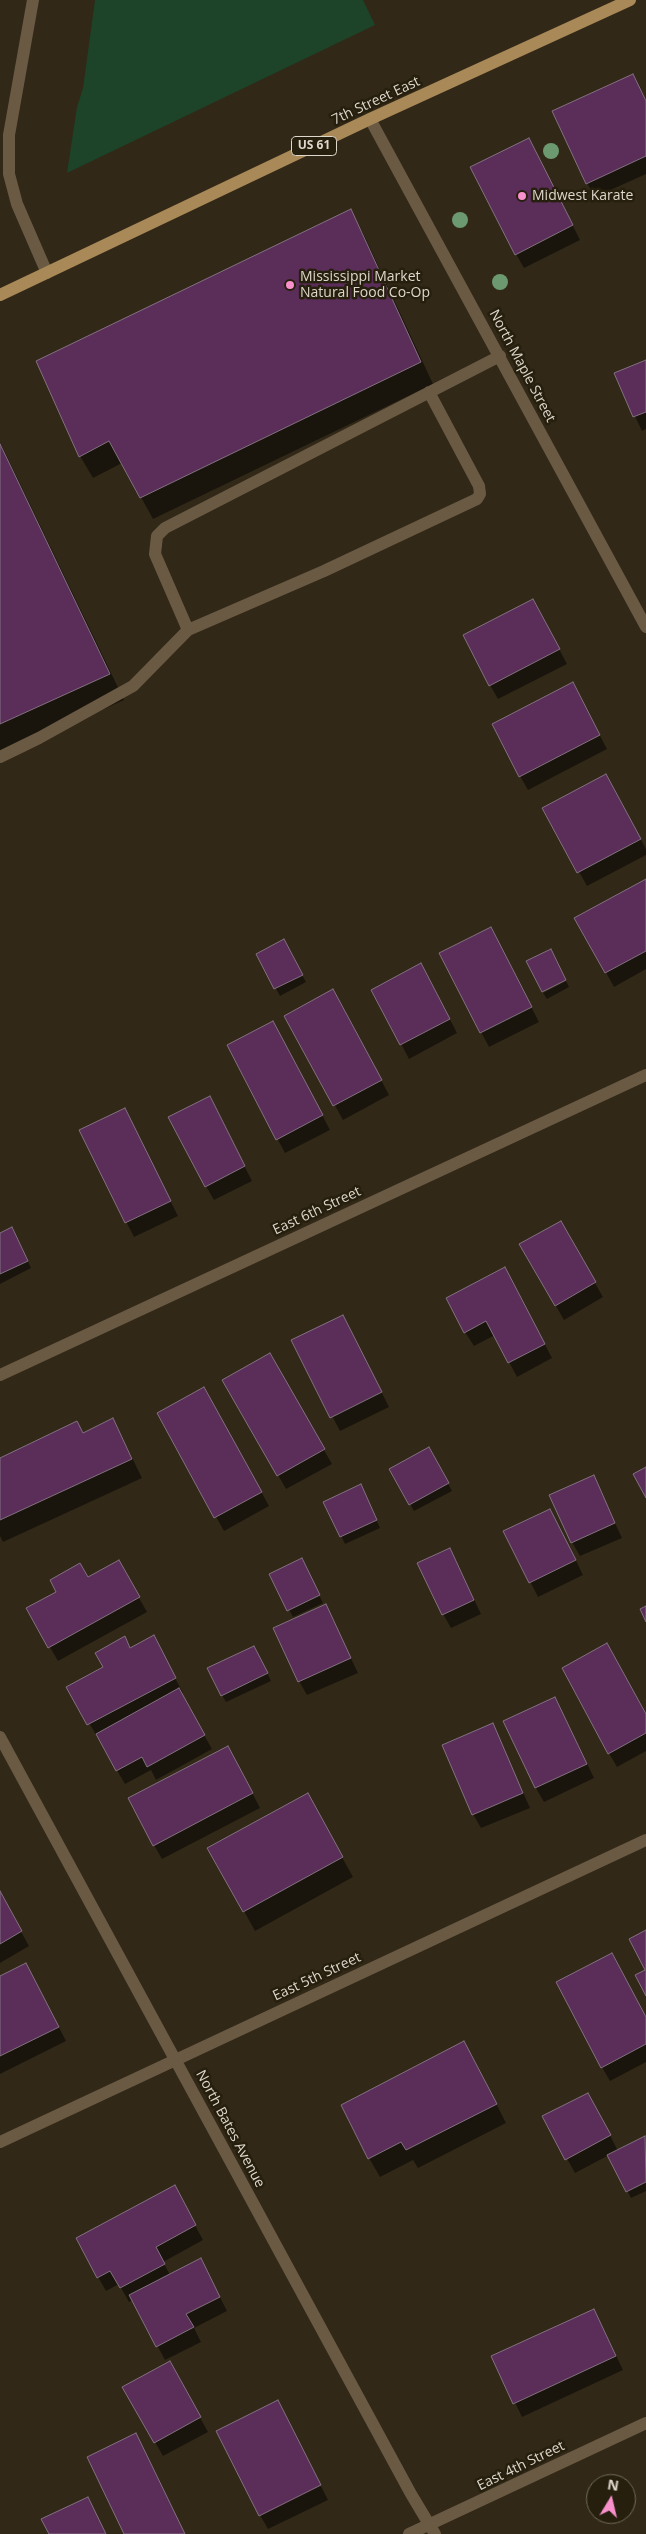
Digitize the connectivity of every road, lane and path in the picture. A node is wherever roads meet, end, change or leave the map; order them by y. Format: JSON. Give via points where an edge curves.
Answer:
{"nodes":[{"id":1,"x":33,"y":0,"type":"edge"},
{"id":2,"x":630,"y":0,"type":"edge"},
{"id":3,"x":370,"y":119,"type":"junction"},
{"id":4,"x":47,"y":273,"type":"junction"},
{"id":5,"x":0,"y":295,"type":"edge"},
{"id":6,"x":500,"y":356,"type":"junction"},
{"id":7,"x":429,"y":392,"type":"junction"},
{"id":8,"x":646,"y":627,"type":"edge"},
{"id":9,"x":188,"y":630,"type":"junction"},
{"id":10,"x":0,"y":757,"type":"edge"},
{"id":11,"x":646,"y":1075,"type":"edge"},
{"id":12,"x":0,"y":1375,"type":"edge"},
{"id":13,"x":0,"y":1737,"type":"edge"},
{"id":14,"x":646,"y":1840,"type":"edge"},
{"id":15,"x":176,"y":2060,"type":"junction"},
{"id":16,"x":0,"y":2142,"type":"edge"},
{"id":17,"x":646,"y":2423,"type":"edge"},
{"id":18,"x":432,"y":2529,"type":"edge"},
{"id":19,"x":409,"y":2534,"type":"edge"}],
"edges":[{"from":1,"to":4,"type":"street","via":[[9,135],[9,174],[17,204]]},
{"from":2,"to":3,"type":"main road","name":"7th Street East","number":"US 61"},
{"from":3,"to":4,"type":"main road","name":"7th Street East","number":"US 61"},
{"from":3,"to":6,"type":"street","name":"North Maple Street"},
{"from":4,"to":5,"type":"main road","name":"7th Street East","number":"US 61"},
{"from":6,"to":7,"type":"street"},
{"from":6,"to":8,"type":"street","name":"North Maple Street"},
{"from":7,"to":9,"type":"street","via":[[165,528],[155,544],[155,554]]},
{"from":7,"to":9,"type":"street","via":[[479,486],[477,499]]},
{"from":9,"to":10,"type":"street","via":[[133,686]]},
{"from":11,"to":12,"type":"street","name":"East 6th Street"},
{"from":13,"to":15,"type":"street","name":"North Bates Avenue"},
{"from":14,"to":15,"type":"street","name":"East 5th Street"},
{"from":15,"to":16,"type":"street","name":"East 5th Street"},
{"from":15,"to":18,"type":"street","name":"North Bates Avenue"},
{"from":17,"to":18,"type":"street","name":"East 4th Street"},
{"from":18,"to":19,"type":"street","name":"East 4th Street"}]}
